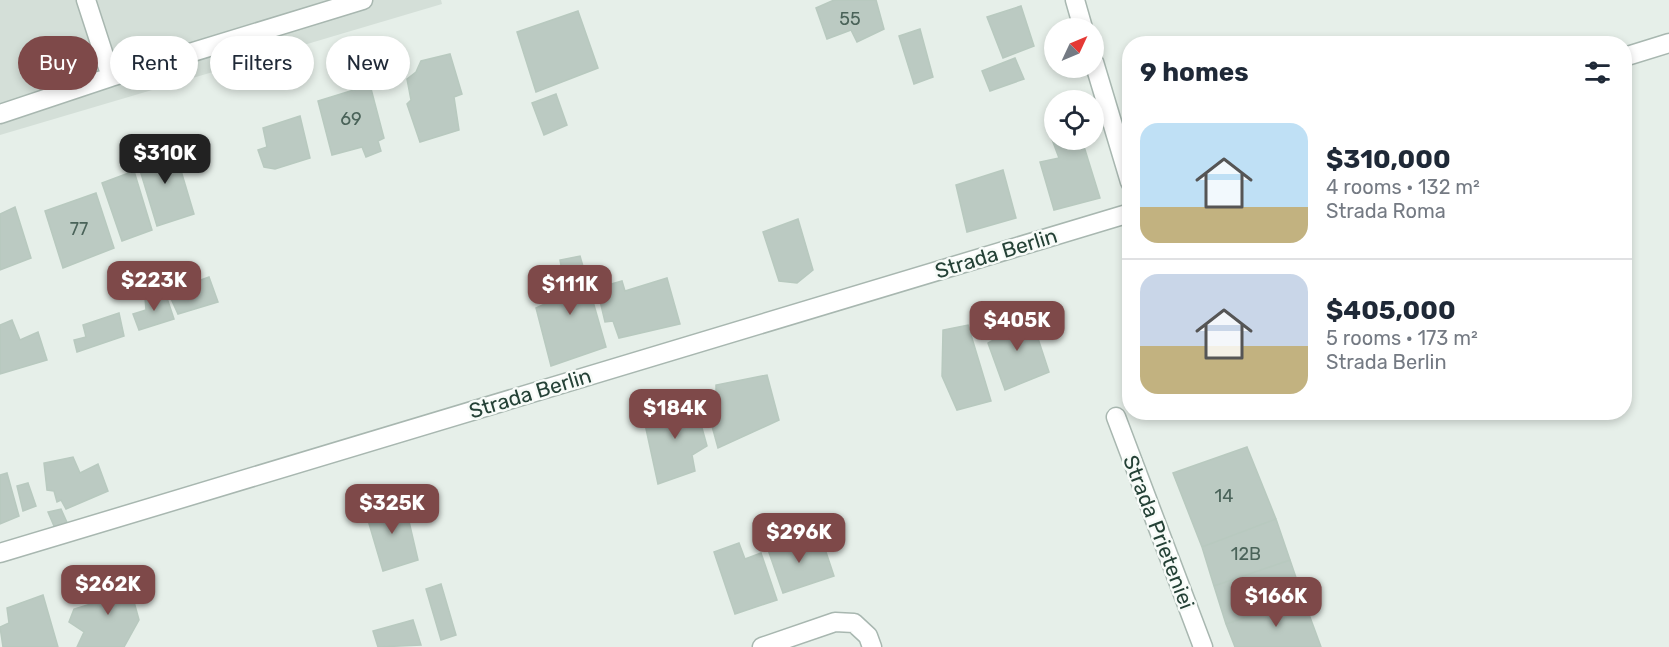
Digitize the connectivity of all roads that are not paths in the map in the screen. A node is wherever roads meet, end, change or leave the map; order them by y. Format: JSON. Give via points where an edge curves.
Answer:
{"nodes":[{"id":1,"x":86,"y":0,"type":"edge"},
{"id":2,"x":363,"y":0,"type":"edge"},
{"id":3,"x":1075,"y":0,"type":"edge"},
{"id":4,"x":1080,"y":18,"type":"edge"},
{"id":5,"x":1669,"y":43,"type":"edge"},
{"id":6,"x":198,"y":50,"type":"edge"},
{"id":7,"x":1632,"y":55,"type":"edge"},
{"id":8,"x":110,"y":74,"type":"edge"},
{"id":9,"x":110,"y":77,"type":"edge"},
{"id":10,"x":1099,"y":78,"type":"edge"},
{"id":11,"x":0,"y":114,"type":"edge"},
{"id":12,"x":1122,"y":155,"type":"edge"},
{"id":13,"x":1122,"y":215,"type":"edge"},
{"id":14,"x":1116,"y":417,"type":"dead end"},
{"id":15,"x":0,"y":553,"type":"edge"},
{"id":16,"x":762,"y":647,"type":"edge"},
{"id":17,"x":872,"y":647,"type":"edge"},
{"id":18,"x":1203,"y":647,"type":"edge"}],
"edges":[{"from":1,"to":8,"type":"street"},
{"from":2,"to":6,"type":"street"},
{"from":3,"to":4,"type":"street"},
{"from":5,"to":7,"type":"street"},
{"from":9,"to":11,"type":"street"},
{"from":10,"to":12,"type":"street"},
{"from":13,"to":15,"type":"street","name":"Strada Berlin"},
{"from":14,"to":18,"type":"street","name":"Strada Prieteniei"},
{"from":16,"to":17,"type":"street","via":[[835,622],[854,623],[868,636]]}]}
